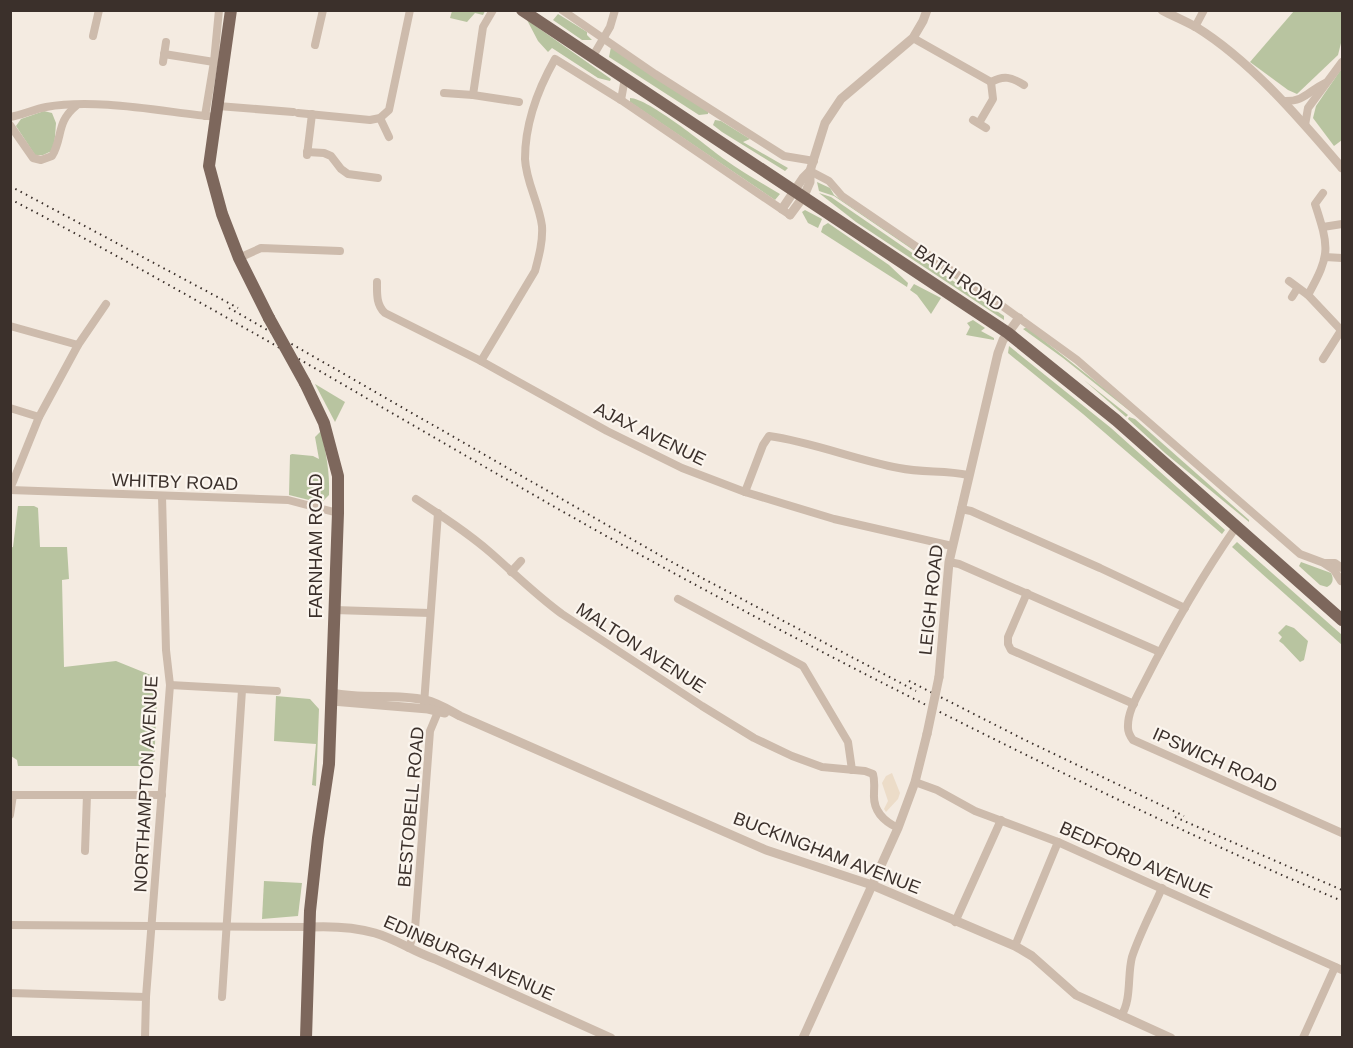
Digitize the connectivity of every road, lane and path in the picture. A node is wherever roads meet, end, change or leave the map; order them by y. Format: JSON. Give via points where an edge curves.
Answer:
{"nodes":[{"id":1,"x":99,"y":10,"type":"edge"},
{"id":2,"x":219,"y":10,"type":"edge"},
{"id":3,"x":231,"y":10,"type":"edge"},
{"id":4,"x":322,"y":10,"type":"edge"},
{"id":5,"x":410,"y":10,"type":"edge"},
{"id":6,"x":493,"y":10,"type":"edge"},
{"id":7,"x":522,"y":10,"type":"edge"},
{"id":8,"x":562,"y":10,"type":"edge"},
{"id":9,"x":615,"y":10,"type":"edge"},
{"id":10,"x":927,"y":10,"type":"edge"},
{"id":11,"x":1162,"y":10,"type":"edge"},
{"id":12,"x":1204,"y":10,"type":"edge"},
{"id":13,"x":1195,"y":27,"type":"junction"},
{"id":14,"x":93,"y":36,"type":"dead end"},
{"id":15,"x":603,"y":38,"type":"junction"},
{"id":16,"x":912,"y":38,"type":"junction"},
{"id":17,"x":166,"y":42,"type":"dead end"},
{"id":18,"x":315,"y":45,"type":"dead end"},
{"id":19,"x":593,"y":56,"type":"junction"},
{"id":20,"x":214,"y":62,"type":"junction"},
{"id":21,"x":1342,"y":62,"type":"edge"},
{"id":22,"x":625,"y":78,"type":"junction"},
{"id":23,"x":991,"y":82,"type":"junction"},
{"id":24,"x":1327,"y":82,"type":"junction"},
{"id":25,"x":1024,"y":85,"type":"dead end"},
{"id":26,"x":444,"y":93,"type":"dead end"},
{"id":27,"x":473,"y":95,"type":"junction"},
{"id":28,"x":621,"y":100,"type":"junction"},
{"id":29,"x":1283,"y":101,"type":"junction"},
{"id":30,"x":519,"y":102,"type":"dead end"},
{"id":31,"x":77,"y":105,"type":"junction"},
{"id":32,"x":213,"y":113,"type":"junction"},
{"id":33,"x":312,"y":114,"type":"junction"},
{"id":34,"x":10,"y":117,"type":"edge"},
{"id":35,"x":380,"y":118,"type":"junction"},
{"id":36,"x":979,"y":124,"type":"dead end"},
{"id":37,"x":10,"y":125,"type":"edge"},
{"id":38,"x":1305,"y":125,"type":"junction"},
{"id":39,"x":389,"y":137,"type":"dead end"},
{"id":40,"x":814,"y":161,"type":"junction"},
{"id":41,"x":1342,"y":168,"type":"edge"},
{"id":42,"x":810,"y":171,"type":"junction"},
{"id":43,"x":378,"y":178,"type":"dead end"},
{"id":44,"x":799,"y":193,"type":"junction"},
{"id":45,"x":1323,"y":193,"type":"dead end"},
{"id":46,"x":786,"y":212,"type":"joint"},
{"id":47,"x":1342,"y":225,"type":"edge"},
{"id":48,"x":1323,"y":227,"type":"junction"},
{"id":49,"x":340,"y":251,"type":"dead end"},
{"id":50,"x":1325,"y":256,"type":"junction"},
{"id":51,"x":239,"y":258,"type":"junction"},
{"id":52,"x":1342,"y":258,"type":"edge"},
{"id":53,"x":1289,"y":281,"type":"dead end"},
{"id":54,"x":378,"y":282,"type":"dead end"},
{"id":55,"x":1297,"y":289,"type":"junction"},
{"id":56,"x":1308,"y":295,"type":"junction"},
{"id":57,"x":1292,"y":297,"type":"dead end"},
{"id":58,"x":106,"y":304,"type":"dead end"},
{"id":59,"x":1019,"y":318,"type":"junction"},
{"id":60,"x":10,"y":326,"type":"edge"},
{"id":61,"x":1342,"y":329,"type":"edge"},
{"id":62,"x":1008,"y":333,"type":"junction"},
{"id":63,"x":78,"y":345,"type":"junction"},
{"id":64,"x":1323,"y":359,"type":"dead end"},
{"id":65,"x":481,"y":361,"type":"junction"},
{"id":66,"x":10,"y":408,"type":"edge"},
{"id":67,"x":39,"y":417,"type":"junction"},
{"id":68,"x":968,"y":475,"type":"junction"},
{"id":69,"x":10,"y":490,"type":"edge"},
{"id":70,"x":745,"y":492,"type":"junction"},
{"id":71,"x":162,"y":496,"type":"junction"},
{"id":72,"x":416,"y":499,"type":"dead end"},
{"id":73,"x":961,"y":509,"type":"junction"},
{"id":74,"x":338,"y":513,"type":"junction"},
{"id":75,"x":438,"y":513,"type":"junction"},
{"id":76,"x":1236,"y":527,"type":"junction"},
{"id":77,"x":952,"y":546,"type":"junction"},
{"id":78,"x":521,"y":561,"type":"dead end"},
{"id":79,"x":949,"y":562,"type":"junction"},
{"id":80,"x":1324,"y":563,"type":"junction"},
{"id":81,"x":1342,"y":568,"type":"edge"},
{"id":82,"x":511,"y":572,"type":"junction"},
{"id":83,"x":1341,"y":581,"type":"dead end"},
{"id":84,"x":1027,"y":593,"type":"junction"},
{"id":85,"x":678,"y":599,"type":"dead end"},
{"id":86,"x":1185,"y":608,"type":"junction"},
{"id":87,"x":334,"y":610,"type":"junction"},
{"id":88,"x":430,"y":614,"type":"junction"},
{"id":89,"x":1342,"y":620,"type":"edge"},
{"id":90,"x":1160,"y":652,"type":"junction"},
{"id":91,"x":170,"y":685,"type":"junction"},
{"id":92,"x":242,"y":690,"type":"junction"},
{"id":93,"x":277,"y":691,"type":"dead end"},
{"id":94,"x":332,"y":697,"type":"junction"},
{"id":95,"x":424,"y":704,"type":"junction"},
{"id":96,"x":1134,"y":704,"type":"junction"},
{"id":97,"x":439,"y":708,"type":"junction"},
{"id":98,"x":852,"y":770,"type":"junction"},
{"id":99,"x":915,"y":782,"type":"junction"},
{"id":100,"x":12,"y":795,"type":"edge"},
{"id":101,"x":87,"y":795,"type":"junction"},
{"id":102,"x":162,"y":795,"type":"junction"},
{"id":103,"x":10,"y":815,"type":"edge"},
{"id":104,"x":1001,"y":820,"type":"junction"},
{"id":105,"x":897,"y":828,"type":"junction"},
{"id":106,"x":1342,"y":833,"type":"edge"},
{"id":107,"x":1058,"y":842,"type":"junction"},
{"id":108,"x":85,"y":851,"type":"dead end"},
{"id":109,"x":872,"y":885,"type":"junction"},
{"id":110,"x":1162,"y":888,"type":"junction"},
{"id":111,"x":956,"y":921,"type":"junction"},
{"id":112,"x":10,"y":925,"type":"edge"},
{"id":113,"x":153,"y":926,"type":"junction"},
{"id":114,"x":227,"y":927,"type":"junction"},
{"id":115,"x":310,"y":927,"type":"junction"},
{"id":116,"x":1015,"y":946,"type":"junction"},
{"id":117,"x":409,"y":948,"type":"junction"},
{"id":118,"x":1339,"y":968,"type":"edge"},
{"id":119,"x":10,"y":993,"type":"edge"},
{"id":120,"x":146,"y":997,"type":"junction"},
{"id":121,"x":222,"y":997,"type":"dead end"},
{"id":122,"x":1120,"y":1016,"type":"junction"},
{"id":123,"x":591,"y":1034,"type":"edge"},
{"id":124,"x":145,"y":1038,"type":"edge"},
{"id":125,"x":306,"y":1038,"type":"edge"},
{"id":126,"x":610,"y":1038,"type":"edge"},
{"id":127,"x":803,"y":1038,"type":"edge"},
{"id":128,"x":1171,"y":1038,"type":"edge"},
{"id":129,"x":1303,"y":1038,"type":"edge"}],
"edges":[{"from":1,"to":14,"type":"street"},
{"from":2,"to":20,"type":"street"},
{"from":3,"to":32,"type":"main road","name":"FARNHAM ROAD"},
{"from":4,"to":18,"type":"street"},
{"from":5,"to":35,"type":"street","via":[[389,110]]},
{"from":6,"to":27,"type":"street","via":[[483,27]]},
{"from":7,"to":19,"type":"main road","name":"BATH ROAD"},
{"from":8,"to":15,"type":"street"},
{"from":9,"to":15,"type":"street"},
{"from":10,"to":16,"type":"street"},
{"from":11,"to":13,"type":"street"},
{"from":12,"to":13,"type":"street"},
{"from":13,"to":29,"type":"street","via":[[1223,46]]},
{"from":15,"to":19,"type":"street"},
{"from":15,"to":40,"type":"street","via":[[784,156]]},
{"from":16,"to":23,"type":"street"},
{"from":16,"to":40,"type":"street","via":[[841,99],[825,123]]},
{"from":17,"to":20,"type":"street","via":[[163,58]]},
{"from":19,"to":22,"type":"main road","name":"BATH ROAD"},
{"from":20,"to":32,"type":"street"},
{"from":21,"to":24,"type":"street"},
{"from":22,"to":28,"type":"street"},
{"from":22,"to":44,"type":"main road","name":"BATH ROAD"},
{"from":23,"to":25,"type":"street","via":[[1002,76]]},
{"from":23,"to":36,"type":"street","via":[[993,99]]},
{"from":24,"to":29,"type":"street","via":[[1308,96]]},
{"from":24,"to":38,"type":"street","via":[[1308,108]]},
{"from":26,"to":27,"type":"street"},
{"from":27,"to":30,"type":"street"},
{"from":28,"to":46,"type":"street"},
{"from":28,"to":65,"type":"street","via":[[555,59],[542,81],[533,108],[525,160],[542,225],[539,258]]},
{"from":29,"to":38,"type":"street"},
{"from":31,"to":32,"type":"street"},
{"from":31,"to":34,"type":"street","via":[[46,107]]},
{"from":31,"to":37,"type":"street","via":[[60,125],[52,156],[41,160],[33,158]]},
{"from":32,"to":33,"type":"street"},
{"from":32,"to":51,"type":"main road","name":"FARNHAM ROAD","via":[[210,166]]},
{"from":33,"to":35,"type":"street"},
{"from":33,"to":43,"type":"street","via":[[307,154],[324,153],[348,174]]},
{"from":35,"to":39,"type":"street"},
{"from":38,"to":41,"type":"street"},
{"from":40,"to":42,"type":"street"},
{"from":42,"to":44,"type":"street","via":[[810,182]]},
{"from":42,"to":59,"type":"street"},
{"from":44,"to":46,"type":"street"},
{"from":44,"to":62,"type":"main road","name":"BATH ROAD"},
{"from":45,"to":48,"type":"street","via":[[1314,204]]},
{"from":47,"to":48,"type":"street"},
{"from":48,"to":50,"type":"street"},
{"from":49,"to":51,"type":"street","via":[[328,247],[261,248]]},
{"from":50,"to":52,"type":"street"},
{"from":50,"to":56,"type":"street"},
{"from":51,"to":74,"type":"main road","name":"FARNHAM ROAD","bridge":true,"via":[[324,423],[338,476]]},
{"from":53,"to":55,"type":"street"},
{"from":54,"to":65,"type":"street","name":"AJAX AVENUE","via":[[377,297],[385,313]]},
{"from":55,"to":56,"type":"street"},
{"from":55,"to":57,"type":"street"},
{"from":56,"to":61,"type":"street"},
{"from":58,"to":63,"type":"street"},
{"from":59,"to":62,"type":"street","name":"LEIGH ROAD"},
{"from":59,"to":80,"type":"street","via":[[1092,372],[1300,554]]},
{"from":60,"to":63,"type":"street"},
{"from":61,"to":64,"type":"street"},
{"from":62,"to":68,"type":"street","name":"LEIGH ROAD","via":[[998,354]]},
{"from":62,"to":76,"type":"main road","name":"BATH ROAD","via":[[1116,420]]},
{"from":63,"to":67,"type":"street"},
{"from":65,"to":70,"type":"street","name":"AJAX AVENUE","via":[[648,452]]},
{"from":66,"to":67,"type":"street"},
{"from":67,"to":69,"type":"street"},
{"from":68,"to":70,"type":"street","via":[[900,469],[769,436]]},
{"from":68,"to":73,"type":"street","name":"LEIGH ROAD"},
{"from":69,"to":71,"type":"street","name":"WHITBY ROAD"},
{"from":70,"to":77,"type":"street","name":"AJAX AVENUE","via":[[834,519]]},
{"from":71,"to":74,"type":"street","name":"WHITBY ROAD","via":[[288,500]]},
{"from":71,"to":91,"type":"street","name":"NORTHAMPTON AVENUE"},
{"from":72,"to":75,"type":"street","name":"MALTON AVENUE"},
{"from":73,"to":77,"type":"street","name":"LEIGH ROAD"},
{"from":73,"to":86,"type":"street"},
{"from":74,"to":87,"type":"main road","name":"FARNHAM ROAD"},
{"from":75,"to":82,"type":"street","name":"MALTON AVENUE"},
{"from":75,"to":88,"type":"street"},
{"from":76,"to":86,"type":"street","name":"IPSWICH ROAD"},
{"from":76,"to":89,"type":"main road","name":"BATH ROAD"},
{"from":77,"to":79,"type":"street","name":"LEIGH ROAD"},
{"from":78,"to":82,"type":"street"},
{"from":79,"to":84,"type":"street"},
{"from":79,"to":99,"type":"street","name":"LEIGH ROAD","bridge":true,"via":[[939,677]]},
{"from":80,"to":81,"type":"street"},
{"from":80,"to":83,"type":"street"},
{"from":82,"to":98,"type":"street","name":"MALTON AVENUE","via":[[562,614],[754,738],[822,767]]},
{"from":84,"to":90,"type":"street"},
{"from":84,"to":96,"type":"street","via":[[1008,637],[1011,650]]},
{"from":85,"to":98,"type":"street","via":[[803,666],[848,742]]},
{"from":86,"to":90,"type":"street","name":"IPSWICH ROAD"},
{"from":87,"to":88,"type":"street"},
{"from":87,"to":94,"type":"main road","name":"FARNHAM ROAD"},
{"from":88,"to":95,"type":"street"},
{"from":90,"to":96,"type":"street","name":"IPSWICH ROAD"},
{"from":91,"to":92,"type":"street"},
{"from":91,"to":102,"type":"street","name":"NORTHAMPTON AVENUE"},
{"from":92,"to":93,"type":"street"},
{"from":92,"to":114,"type":"street"},
{"from":94,"to":95,"type":"street","name":"BUCKINGHAM AVENUE"},
{"from":94,"to":115,"type":"main road","name":"FARNHAM ROAD","via":[[329,764]]},
{"from":95,"to":97,"type":"street","name":"BUCKINGHAM AVENUE"},
{"from":96,"to":106,"type":"street","name":"IPSWICH ROAD","via":[[1128,726],[1133,740]]},
{"from":97,"to":109,"type":"street","name":"BUCKINGHAM AVENUE","via":[[766,850]]},
{"from":97,"to":117,"type":"street","name":"BESTOBELL ROAD","via":[[430,731],[415,929]]},
{"from":98,"to":105,"type":"street","name":"MALTON AVENUE","via":[[873,774],[877,813]]},
{"from":99,"to":104,"type":"street","name":"BEDFORD AVENUE"},
{"from":99,"to":105,"type":"street","name":"LEIGH ROAD"},
{"from":100,"to":101,"type":"street"},
{"from":100,"to":103,"type":"street"},
{"from":101,"to":102,"type":"street"},
{"from":101,"to":108,"type":"street"},
{"from":102,"to":113,"type":"street","name":"NORTHAMPTON AVENUE"},
{"from":104,"to":107,"type":"street","name":"BEDFORD AVENUE"},
{"from":104,"to":111,"type":"street"},
{"from":105,"to":109,"type":"street","name":"LEIGH ROAD"},
{"from":107,"to":110,"type":"street","name":"BEDFORD AVENUE"},
{"from":107,"to":116,"type":"street"},
{"from":109,"to":111,"type":"street","name":"BUCKINGHAM AVENUE"},
{"from":109,"to":127,"type":"street","name":"LEIGH ROAD"},
{"from":110,"to":118,"type":"street","name":"BEDFORD AVENUE"},
{"from":110,"to":122,"type":"street","via":[[1131,961],[1127,1002]]},
{"from":111,"to":116,"type":"street","name":"BUCKINGHAM AVENUE"},
{"from":112,"to":113,"type":"street"},
{"from":113,"to":114,"type":"street"},
{"from":113,"to":120,"type":"street","name":"NORTHAMPTON AVENUE"},
{"from":114,"to":115,"type":"street"},
{"from":114,"to":121,"type":"street"},
{"from":115,"to":117,"type":"street","name":"EDINBURGH AVENUE","via":[[346,927],[376,933]]},
{"from":115,"to":125,"type":"main road","name":"FARNHAM ROAD"},
{"from":116,"to":122,"type":"street","name":"BUCKINGHAM AVENUE","via":[[1076,995]]},
{"from":117,"to":123,"type":"street","name":"EDINBURGH AVENUE"},
{"from":118,"to":129,"type":"street"},
{"from":119,"to":120,"type":"street"},
{"from":120,"to":124,"type":"street","name":"NORTHAMPTON AVENUE"},
{"from":122,"to":128,"type":"street","name":"BUCKINGHAM AVENUE"},
{"from":123,"to":126,"type":"street","name":"EDINBURGH AVENUE"}]}
